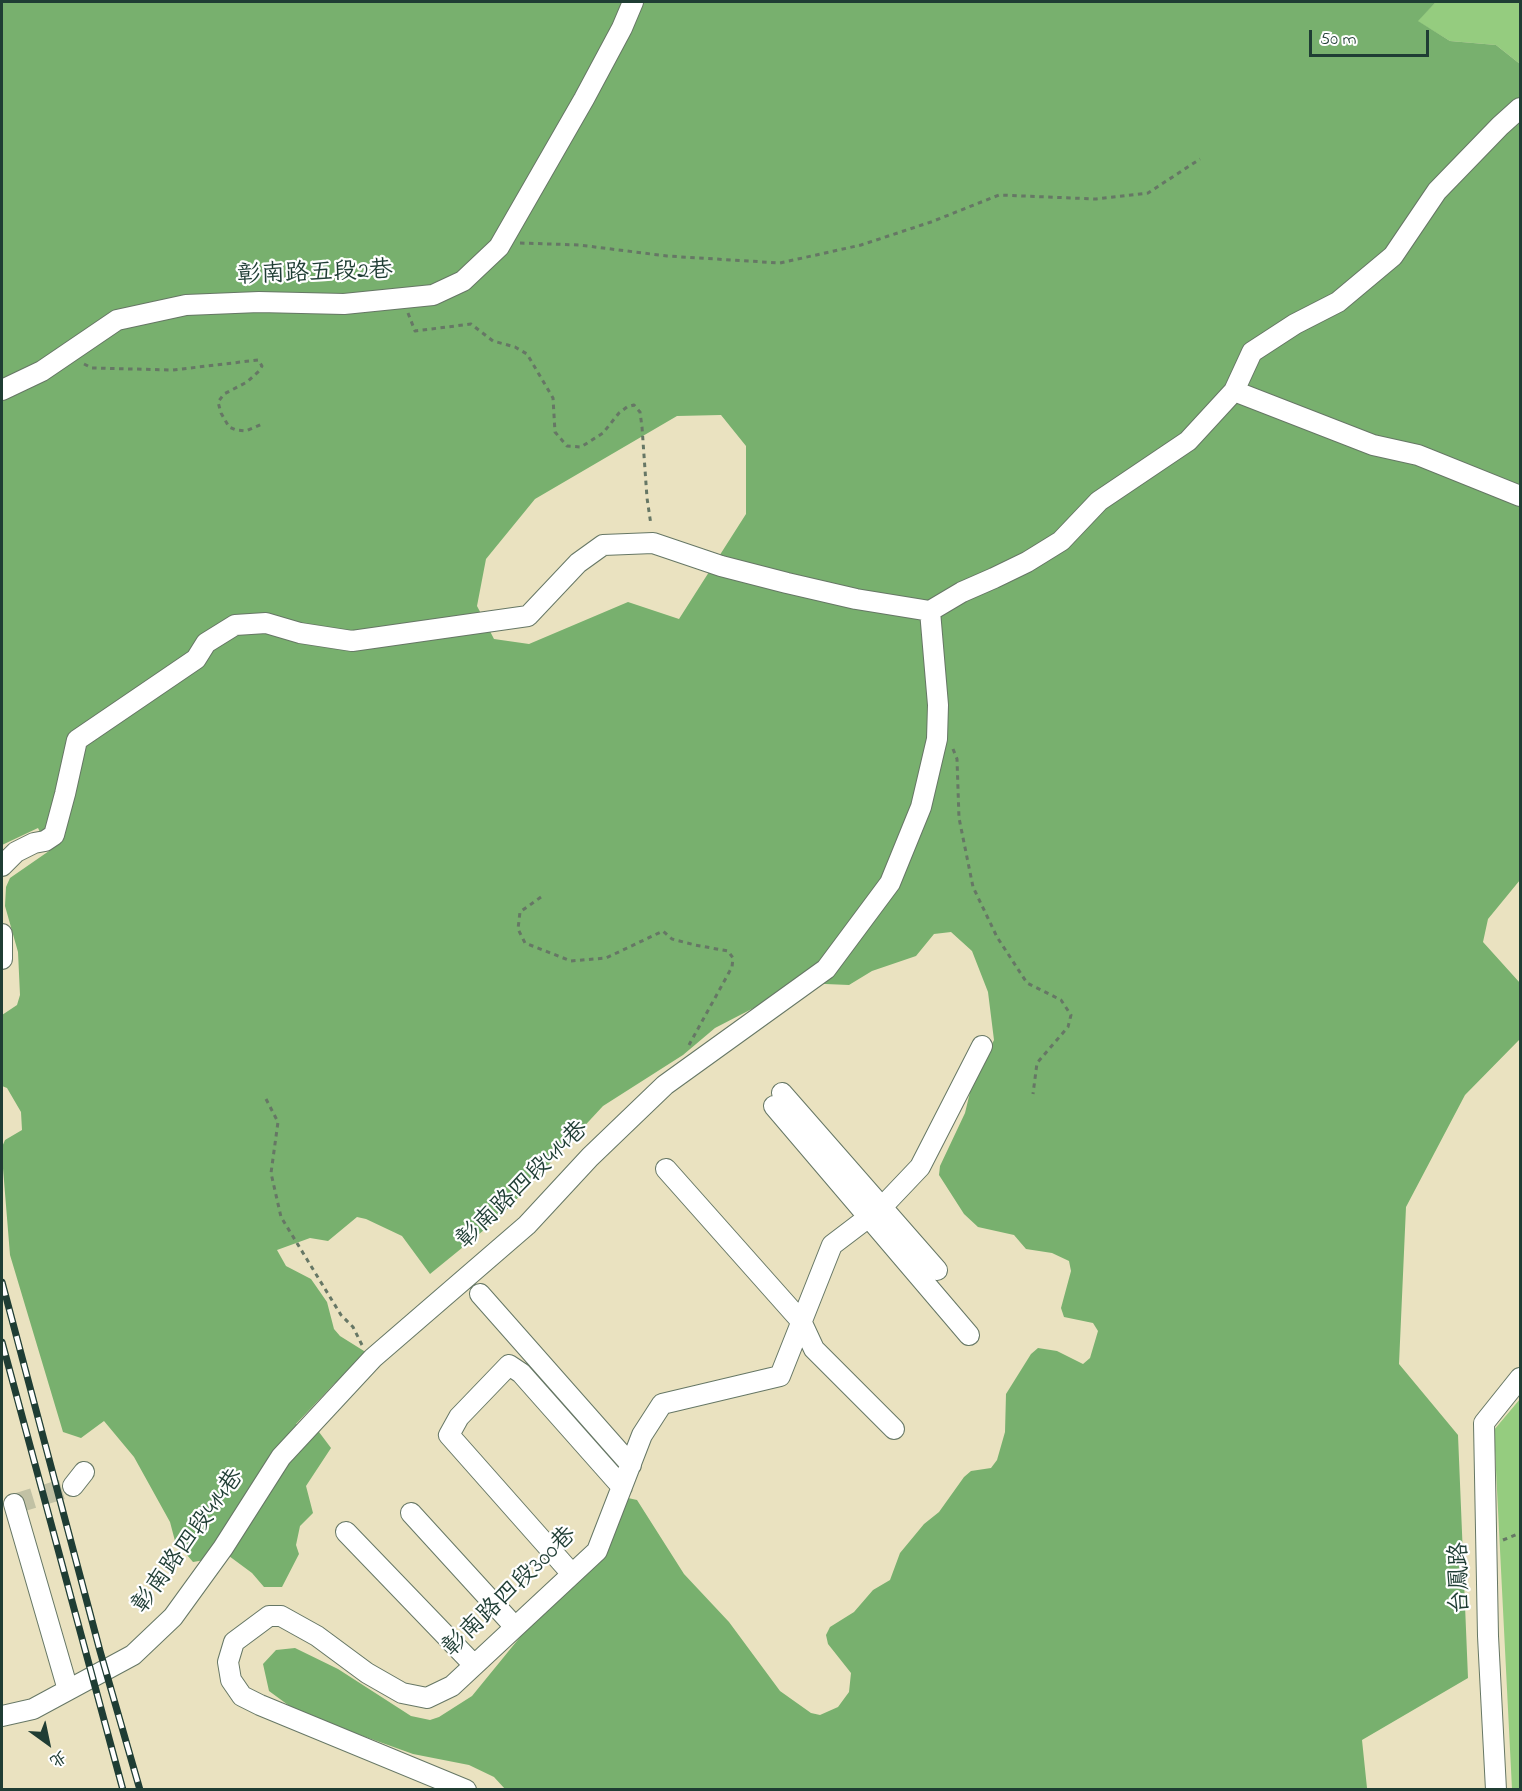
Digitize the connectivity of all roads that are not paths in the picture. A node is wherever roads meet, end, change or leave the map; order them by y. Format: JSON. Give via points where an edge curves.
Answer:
{"nodes":[{"id":1,"x":633,"y":2,"type":"edge"},
{"id":2,"x":1521,"y":108,"type":"edge"},
{"id":3,"x":2,"y":390,"type":"edge"},
{"id":4,"x":1234,"y":391,"type":"junction"},
{"id":5,"x":1521,"y":496,"type":"edge"},
{"id":6,"x":930,"y":611,"type":"junction"},
{"id":7,"x":2,"y":866,"type":"edge"},
{"id":8,"x":2,"y":934,"type":"edge"},
{"id":9,"x":2,"y":959,"type":"edge"},
{"id":10,"x":981,"y":1046,"type":"dead end"},
{"id":11,"x":778,"y":1100,"type":"dead end"},
{"id":12,"x":666,"y":1169,"type":"dead end"},
{"id":13,"x":876,"y":1212,"type":"junction"},
{"id":14,"x":937,"y":1270,"type":"dead end"},
{"id":15,"x":480,"y":1294,"type":"dead end"},
{"id":16,"x":801,"y":1321,"type":"junction"},
{"id":17,"x":969,"y":1335,"type":"dead end"},
{"id":18,"x":1521,"y":1378,"type":"edge"},
{"id":19,"x":894,"y":1429,"type":"dead end"},
{"id":20,"x":631,"y":1466,"type":"junction"},
{"id":21,"x":622,"y":1487,"type":"junction"},
{"id":22,"x":14,"y":1504,"type":"dead end"},
{"id":23,"x":411,"y":1513,"type":"dead end"},
{"id":24,"x":346,"y":1532,"type":"dead end"},
{"id":25,"x":572,"y":1574,"type":"junction"},
{"id":26,"x":515,"y":1627,"type":"junction"},
{"id":27,"x":474,"y":1665,"type":"junction"},
{"id":28,"x":68,"y":1690,"type":"junction"},
{"id":29,"x":2,"y":1716,"type":"edge"},
{"id":30,"x":466,"y":1790,"type":"edge"},
{"id":31,"x":1496,"y":1790,"type":"edge"}],
"edges":[{"from":1,"to":3,"type":"street","name":"彰南路五段2巷","via":[[584,99],[499,247],[463,281],[432,295],[344,304],[186,305],[117,320],[42,371]]},
{"from":2,"to":4,"type":"street","via":[[1437,191],[1393,256],[1338,302],[1252,352]]},
{"from":4,"to":5,"type":"street","via":[[1373,445],[1418,455]]},
{"from":4,"to":6,"type":"street","via":[[1188,441],[1099,501],[1061,541]]},
{"from":6,"to":7,"type":"street","via":[[787,583],[653,543],[603,545],[578,563],[528,616],[352,640],[300,633],[266,623],[236,625],[206,643],[196,659],[77,740],[54,835],[15,852]]},
{"from":6,"to":28,"type":"street","name":"彰南路四段414巷","via":[[937,739],[921,807],[890,883],[826,969],[666,1085],[590,1156],[527,1225],[373,1358],[281,1457],[173,1617],[133,1654]]},
{"from":8,"to":9,"type":"street"},
{"from":10,"to":13,"type":"street","name":"彰南路四段300巷","via":[[920,1167]]},
{"from":11,"to":13,"type":"street"},
{"from":12,"to":16,"type":"street"},
{"from":13,"to":14,"type":"street"},
{"from":13,"to":16,"type":"street","name":"彰南路四段300巷","via":[[832,1245]]},
{"from":13,"to":17,"type":"street"},
{"from":15,"to":20,"type":"street"},
{"from":16,"to":19,"type":"street","via":[[814,1349]]},
{"from":16,"to":20,"type":"street","name":"彰南路四段300巷","via":[[780,1376],[662,1404],[642,1435]]},
{"from":18,"to":31,"type":"street","name":"台鳳路","via":[[1484,1423]]},
{"from":20,"to":21,"type":"street","name":"彰南路四段300巷"},
{"from":21,"to":25,"type":"street","name":"彰南路四段300巷","via":[[597,1551]]},
{"from":21,"to":25,"type":"street","via":[[521,1373],[509,1365],[459,1417],[449,1435]]},
{"from":22,"to":28,"type":"street"},
{"from":23,"to":26,"type":"street"},
{"from":24,"to":27,"type":"street"},
{"from":25,"to":26,"type":"street","name":"彰南路四段300巷"},
{"from":26,"to":27,"type":"street","name":"彰南路四段300巷"},
{"from":27,"to":30,"type":"street","name":"彰南路四段300巷","via":[[452,1686],[427,1698],[402,1693],[281,1616],[269,1617],[234,1642],[228,1662],[231,1680],[242,1696]]},
{"from":28,"to":29,"type":"street","name":"彰南路四段414巷","via":[[33,1709]]}]}
